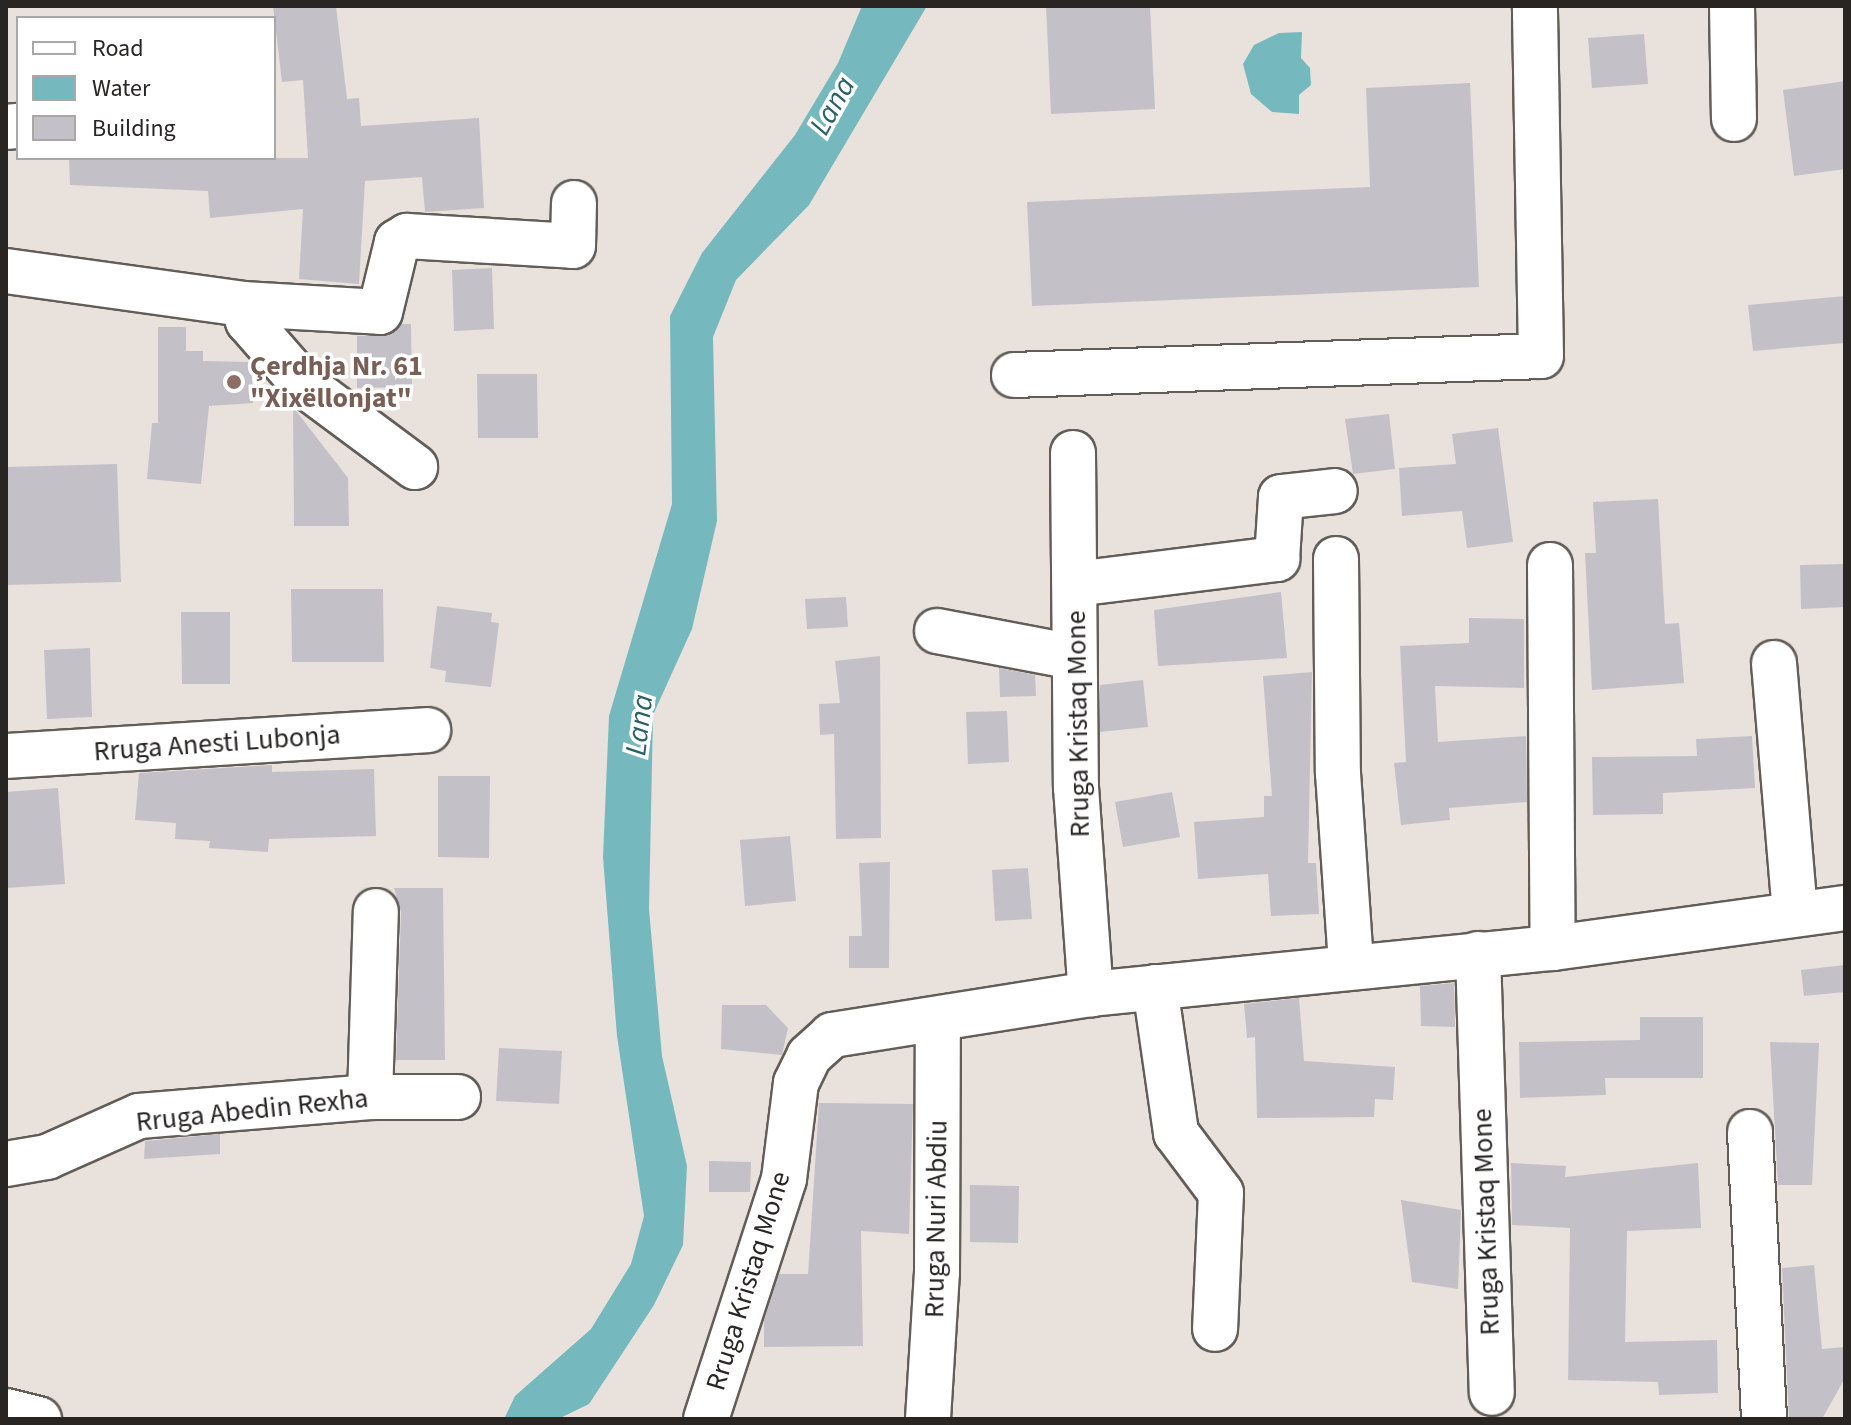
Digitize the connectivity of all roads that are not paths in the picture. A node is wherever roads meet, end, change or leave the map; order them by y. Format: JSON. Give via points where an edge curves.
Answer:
{"nodes":[{"id":1,"x":1535,"y":6,"type":"edge"},
{"id":2,"x":1732,"y":6,"type":"edge"},
{"id":3,"x":1734,"y":119,"type":"dead end"},
{"id":4,"x":574,"y":203,"type":"dead end"},
{"id":5,"x":6,"y":271,"type":"edge"},
{"id":6,"x":243,"y":304,"type":"junction"},
{"id":7,"x":1014,"y":375,"type":"dead end"},
{"id":8,"x":1073,"y":453,"type":"dead end"},
{"id":9,"x":415,"y":467,"type":"dead end"},
{"id":10,"x":1335,"y":491,"type":"dead end"},
{"id":11,"x":1336,"y":559,"type":"dead end"},
{"id":12,"x":1550,"y":565,"type":"dead end"},
{"id":13,"x":1075,"y":584,"type":"junction"},
{"id":14,"x":937,"y":631,"type":"dead end"},
{"id":15,"x":1073,"y":657,"type":"junction"},
{"id":16,"x":1774,"y":663,"type":"dead end"},
{"id":17,"x":428,"y":730,"type":"dead end"},
{"id":18,"x":6,"y":756,"type":"edge"},
{"id":19,"x":1845,"y":908,"type":"edge"},
{"id":20,"x":376,"y":911,"type":"dead end"},
{"id":21,"x":1795,"y":914,"type":"junction"},
{"id":22,"x":1553,"y":948,"type":"junction"},
{"id":23,"x":1478,"y":954,"type":"junction"},
{"id":24,"x":1351,"y":966,"type":"junction"},
{"id":25,"x":1155,"y":987,"type":"junction"},
{"id":26,"x":1091,"y":994,"type":"junction"},
{"id":27,"x":938,"y":1019,"type":"junction"},
{"id":28,"x":370,"y":1097,"type":"junction"},
{"id":29,"x":458,"y":1097,"type":"dead end"},
{"id":30,"x":1750,"y":1132,"type":"dead end"},
{"id":31,"x":6,"y":1164,"type":"edge"},
{"id":32,"x":1215,"y":1329,"type":"dead end"},
{"id":33,"x":1492,"y":1393,"type":"dead end"},
{"id":34,"x":6,"y":1411,"type":"edge"},
{"id":35,"x":39,"y":1419,"type":"edge"},
{"id":36,"x":706,"y":1419,"type":"edge"},
{"id":37,"x":928,"y":1419,"type":"edge"},
{"id":38,"x":1764,"y":1419,"type":"edge"}],
"edges":[{"from":1,"to":7,"type":"street","via":[[1541,356]]},
{"from":2,"to":3,"type":"street"},
{"from":4,"to":6,"type":"street","via":[[573,246],[407,236],[397,242],[380,312]]},
{"from":5,"to":6,"type":"street"},
{"from":6,"to":9,"type":"street","via":[[248,321],[302,383]]},
{"from":8,"to":13,"type":"street","name":"Rruga Kristaq Mone"},
{"from":10,"to":13,"type":"street","via":[[1281,497],[1277,559]]},
{"from":11,"to":24,"type":"street","via":[[1338,773]]},
{"from":12,"to":22,"type":"street"},
{"from":13,"to":15,"type":"street","name":"Rruga Kristaq Mone"},
{"from":14,"to":15,"type":"street"},
{"from":15,"to":26,"type":"street","name":"Rruga Kristaq Mone"},
{"from":16,"to":21,"type":"street"},
{"from":17,"to":18,"type":"street","name":"Rruga Anesti Lubonja"},
{"from":19,"to":21,"type":"street","name":"Rruga Kristaq Mone"},
{"from":20,"to":28,"type":"street"},
{"from":21,"to":22,"type":"street","name":"Rruga Kristaq Mone"},
{"from":22,"to":23,"type":"street","name":"Rruga Kristaq Mone"},
{"from":23,"to":24,"type":"street","name":"Rruga Kristaq Mone"},
{"from":23,"to":33,"type":"street","name":"Rruga Kristaq Mone"},
{"from":24,"to":25,"type":"street","name":"Rruga Kristaq Mone"},
{"from":25,"to":26,"type":"street","name":"Rruga Kristaq Mone"},
{"from":25,"to":32,"type":"street","via":[[1176,1133],[1221,1193]]},
{"from":26,"to":27,"type":"street","name":"Rruga Kristaq Mone"},
{"from":27,"to":36,"type":"street","name":"Rruga Kristaq Mone","via":[[856,1027],[832,1035],[809,1056],[796,1083],[784,1179]]},
{"from":27,"to":37,"type":"street","name":"Rruga Nuri Abdiu","via":[[937,1272]]},
{"from":28,"to":29,"type":"street","name":"Rruga Abedin Rexha"},
{"from":28,"to":31,"type":"street","name":"Rruga Abedin Rexha","via":[[139,1116],[47,1157]]},
{"from":30,"to":38,"type":"street"},
{"from":34,"to":35,"type":"street"}]}
